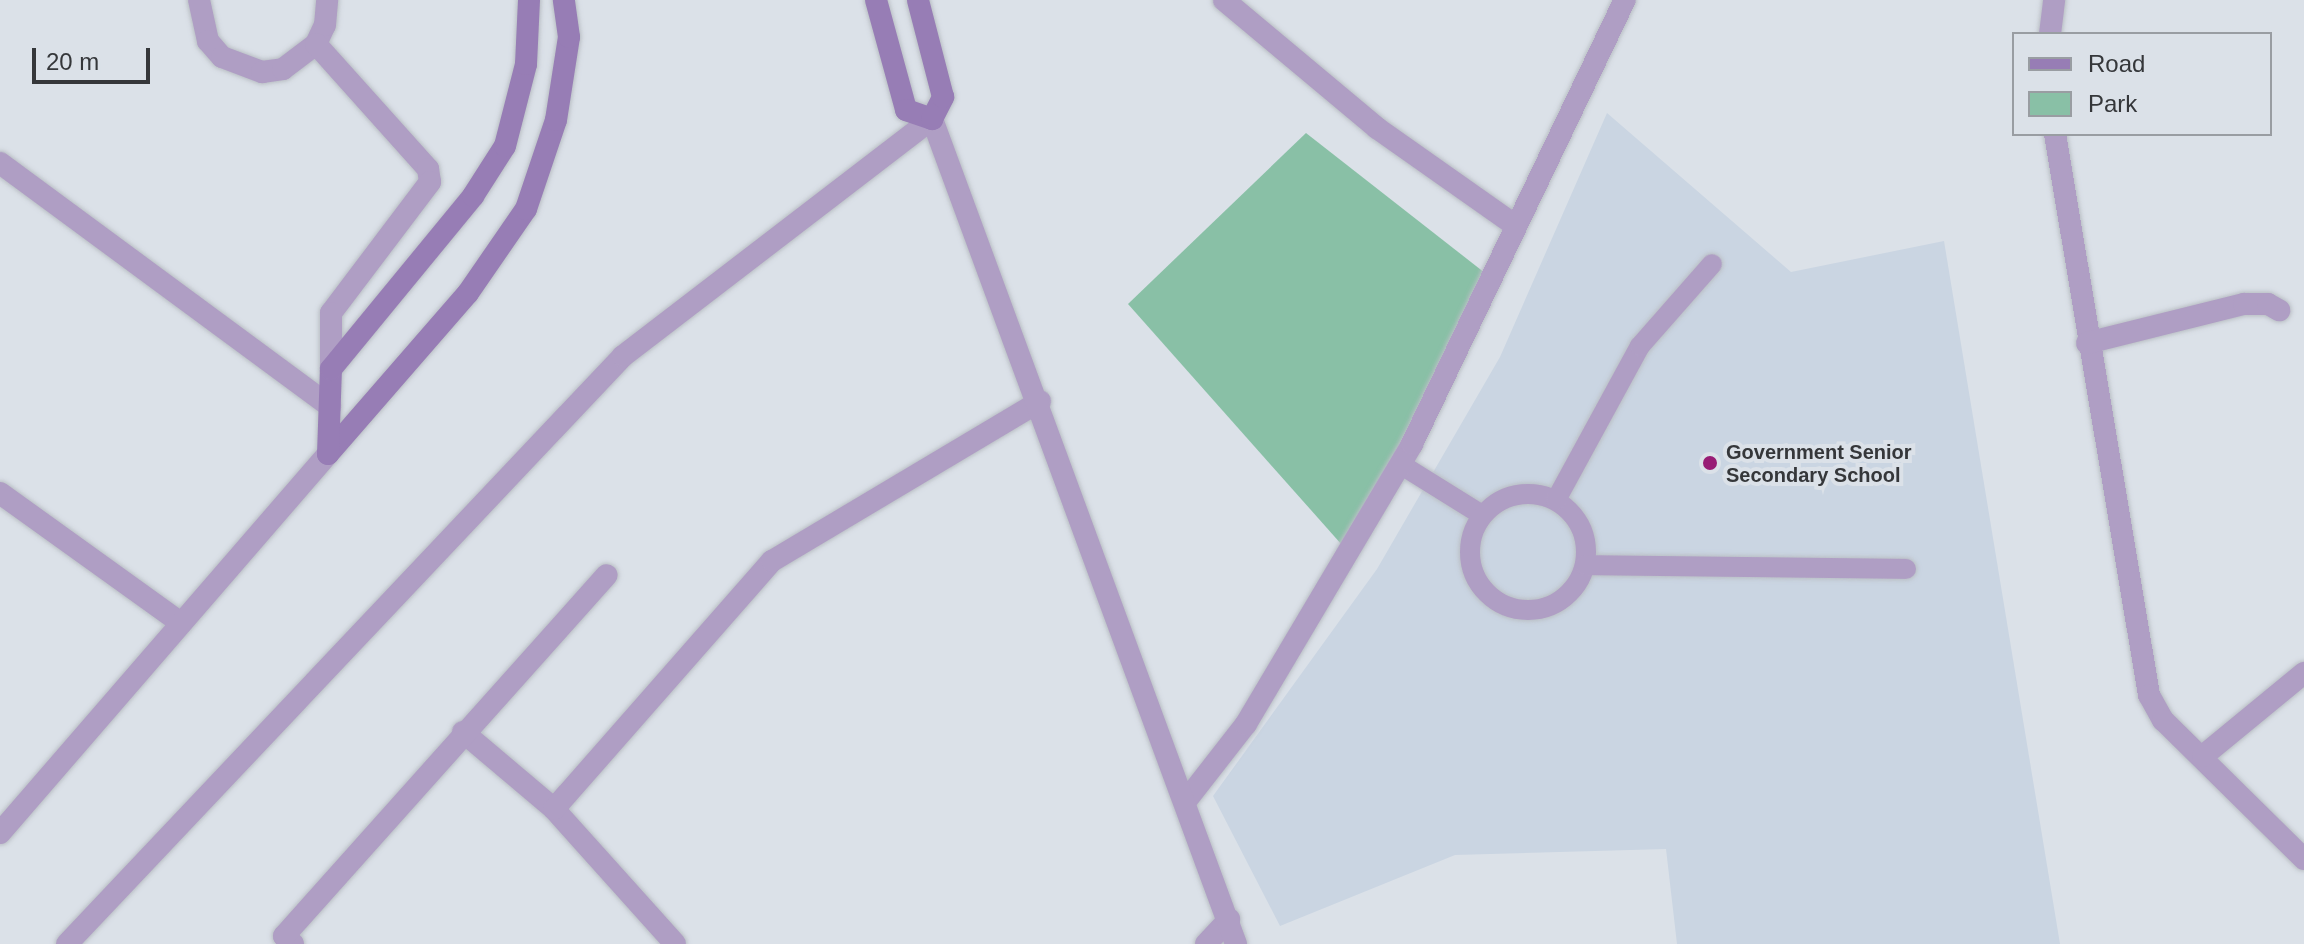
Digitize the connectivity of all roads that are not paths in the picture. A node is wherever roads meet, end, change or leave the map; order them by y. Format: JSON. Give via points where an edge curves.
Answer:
{"nodes":[{"id":1,"x":199,"y":0,"type":"edge"},
{"id":2,"x":327,"y":0,"type":"edge"},
{"id":3,"x":529,"y":0,"type":"edge"},
{"id":4,"x":564,"y":0,"type":"edge"},
{"id":5,"x":876,"y":0,"type":"edge"},
{"id":6,"x":918,"y":0,"type":"edge"},
{"id":7,"x":1224,"y":0,"type":"edge"},
{"id":8,"x":1625,"y":0,"type":"edge"},
{"id":9,"x":2054,"y":0,"type":"edge"},
{"id":10,"x":2050,"y":32,"type":"edge"},
{"id":11,"x":316,"y":44,"type":"junction"},
{"id":12,"x":932,"y":119,"type":"junction"},
{"id":13,"x":2055,"y":136,"type":"edge"},
{"id":14,"x":0,"y":163,"type":"edge"},
{"id":15,"x":1516,"y":226,"type":"junction"},
{"id":16,"x":1712,"y":264,"type":"dead end"},
{"id":17,"x":2279,"y":310,"type":"dead end"},
{"id":18,"x":2087,"y":343,"type":"junction"},
{"id":19,"x":331,"y":369,"type":"junction"},
{"id":20,"x":1040,"y":401,"type":"junction"},
{"id":21,"x":330,"y":406,"type":"junction"},
{"id":22,"x":328,"y":454,"type":"junction"},
{"id":23,"x":1400,"y":464,"type":"junction"},
{"id":24,"x":0,"y":493,"type":"edge"},
{"id":25,"x":1556,"y":500,"type":"junction"},
{"id":26,"x":1482,"y":515,"type":"junction"},
{"id":27,"x":1585,"y":565,"type":"junction"},
{"id":28,"x":1906,"y":569,"type":"dead end"},
{"id":29,"x":607,"y":575,"type":"dead end"},
{"id":30,"x":181,"y":623,"type":"junction"},
{"id":31,"x":2304,"y":673,"type":"edge"},
{"id":32,"x":463,"y":732,"type":"junction"},
{"id":33,"x":2203,"y":756,"type":"junction"},
{"id":34,"x":1185,"y":802,"type":"junction"},
{"id":35,"x":554,"y":809,"type":"junction"},
{"id":36,"x":0,"y":833,"type":"edge"},
{"id":37,"x":2304,"y":859,"type":"edge"},
{"id":38,"x":1229,"y":919,"type":"junction"},
{"id":39,"x":74,"y":942,"type":"edge"},
{"id":40,"x":293,"y":944,"type":"edge"},
{"id":41,"x":675,"y":944,"type":"edge"},
{"id":42,"x":1206,"y":944,"type":"edge"},
{"id":43,"x":1236,"y":944,"type":"edge"}],
"edges":[{"from":1,"to":11,"type":"street","via":[[208,41],[241,68],[283,69]]},
{"from":2,"to":11,"type":"street","via":[[325,25]]},
{"from":3,"to":19,"type":"main road","via":[[526,64],[505,146],[473,196]]},
{"from":4,"to":22,"type":"main road","via":[[569,37],[556,120],[526,209],[468,293]]},
{"from":5,"to":12,"type":"main road","via":[[906,110]]},
{"from":6,"to":12,"type":"main road","via":[[943,97]]},
{"from":7,"to":15,"type":"street","via":[[1377,128]]},
{"from":8,"to":15,"type":"street"},
{"from":9,"to":10,"type":"street"},
{"from":11,"to":19,"type":"street","via":[[428,169],[430,182],[331,313]]},
{"from":12,"to":20,"type":"street"},
{"from":12,"to":39,"type":"street","via":[[623,356]]},
{"from":13,"to":18,"type":"street"},
{"from":14,"to":21,"type":"street"},
{"from":15,"to":23,"type":"street"},
{"from":16,"to":25,"type":"lane","via":[[1640,346]]},
{"from":17,"to":18,"type":"street","via":[[2268,304],[2244,304]]},
{"from":18,"to":33,"type":"street","via":[[2149,695],[2163,720]]},
{"from":19,"to":21,"type":"main road"},
{"from":20,"to":34,"type":"street"},
{"from":20,"to":35,"type":"street","via":[[772,561]]},
{"from":21,"to":22,"type":"main road"},
{"from":22,"to":30,"type":"street"},
{"from":23,"to":26,"type":"lane"},
{"from":23,"to":34,"type":"street","via":[[1246,724]]},
{"from":24,"to":30,"type":"street"},
{"from":25,"to":26,"type":"lane","via":[[1516,494]]},
{"from":25,"to":27,"type":"lane","via":[[1582,528]]},
{"from":26,"to":27,"type":"lane","via":[[1470,553],[1473,573],[1497,602],[1532,611],[1551,607],[1572,590]]},
{"from":27,"to":28,"type":"lane"},
{"from":29,"to":32,"type":"street"},
{"from":30,"to":36,"type":"street"},
{"from":31,"to":33,"type":"street"},
{"from":32,"to":35,"type":"street"},
{"from":32,"to":40,"type":"street","via":[[284,936]]},
{"from":33,"to":37,"type":"street"},
{"from":34,"to":38,"type":"street"},
{"from":35,"to":41,"type":"street"},
{"from":38,"to":42,"type":"street"},
{"from":38,"to":43,"type":"street"}]}
